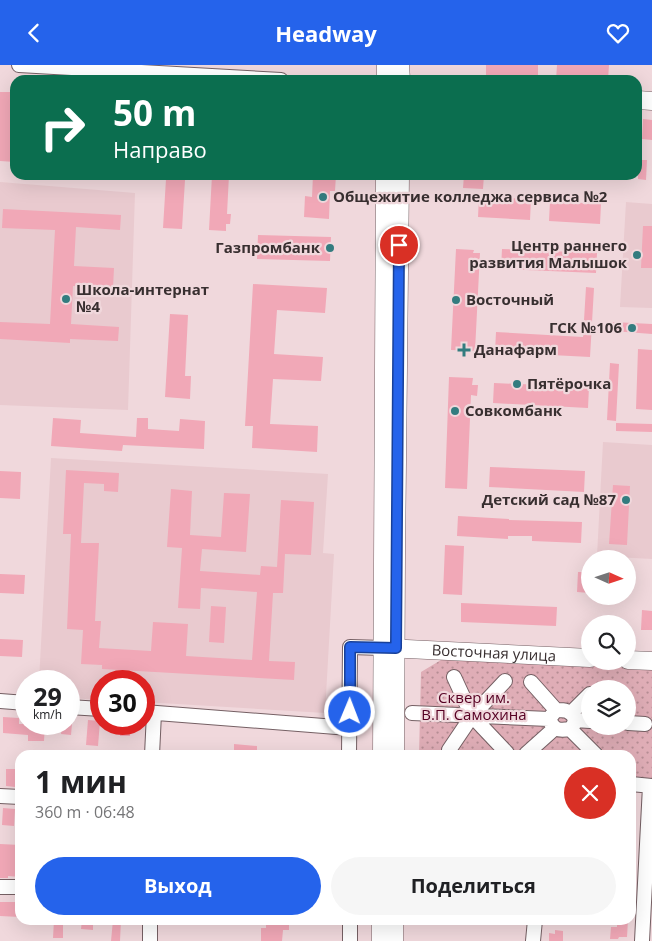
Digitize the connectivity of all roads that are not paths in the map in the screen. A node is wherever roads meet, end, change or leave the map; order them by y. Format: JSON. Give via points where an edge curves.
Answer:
{"nodes":[{"id":1,"x":19,"y":65,"type":"edge"},
{"id":2,"x":193,"y":75,"type":"edge"},
{"id":3,"x":385,"y":180,"type":"edge"},
{"id":4,"x":400,"y":180,"type":"edge"},
{"id":5,"x":389,"y":648,"type":"junction"},
{"id":6,"x":581,"y":658,"type":"edge"},
{"id":7,"x":636,"y":660,"type":"edge"},
{"id":8,"x":652,"y":661,"type":"edge"},
{"id":9,"x":454,"y":677,"type":"dead end"},
{"id":10,"x":505,"y":681,"type":"dead end"},
{"id":11,"x":531,"y":682,"type":"dead end"},
{"id":12,"x":0,"y":701,"type":"edge"},
{"id":13,"x":15,"y":702,"type":"edge"},
{"id":14,"x":581,"y":708,"type":"edge"},
{"id":15,"x":155,"y":713,"type":"edge"},
{"id":16,"x":412,"y":713,"type":"dead end"},
{"id":17,"x":472,"y":716,"type":"junction"},
{"id":18,"x":553,"y":719,"type":"junction"},
{"id":19,"x":572,"y":721,"type":"junction"},
{"id":20,"x":581,"y":721,"type":"edge"},
{"id":21,"x":636,"y":723,"type":"edge"},
{"id":22,"x":645,"y":724,"type":"dead end"},
{"id":23,"x":349,"y":728,"type":"junction"},
{"id":24,"x":151,"y":735,"type":"edge"},
{"id":25,"x":152,"y":750,"type":"edge"},
{"id":26,"x":350,"y":750,"type":"edge"},
{"id":27,"x":382,"y":750,"type":"edge"},
{"id":28,"x":395,"y":750,"type":"edge"},
{"id":29,"x":449,"y":750,"type":"dead end"},
{"id":30,"x":504,"y":750,"type":"edge"},
{"id":31,"x":529,"y":750,"type":"edge"},
{"id":32,"x":592,"y":750,"type":"edge"},
{"id":33,"x":636,"y":784,"type":"edge"},
{"id":34,"x":651,"y":786,"type":"edge"},
{"id":35,"x":0,"y":796,"type":"edge"},
{"id":36,"x":15,"y":797,"type":"edge"},
{"id":37,"x":0,"y":887,"type":"edge"},
{"id":38,"x":15,"y":887,"type":"edge"},
{"id":39,"x":150,"y":925,"type":"edge"},
{"id":40,"x":350,"y":925,"type":"edge"},
{"id":41,"x":381,"y":925,"type":"edge"},
{"id":42,"x":394,"y":925,"type":"edge"},
{"id":43,"x":535,"y":925,"type":"edge"},
{"id":44,"x":150,"y":941,"type":"edge"},
{"id":45,"x":350,"y":941,"type":"edge"},
{"id":46,"x":381,"y":941,"type":"edge"},
{"id":47,"x":394,"y":941,"type":"edge"},
{"id":48,"x":533,"y":941,"type":"edge"},
{"id":49,"x":642,"y":941,"type":"edge"}],
"edges":[{"from":1,"to":2,"type":"street"},
{"from":3,"to":5,"type":"main road"},
{"from":4,"to":5,"type":"main road"},
{"from":5,"to":6,"type":"main road","name":"Восточная улица"},
{"from":5,"to":23,"type":"street","via":[[350,647]]},
{"from":5,"to":27,"type":"main road"},
{"from":5,"to":28,"type":"main road"},
{"from":7,"to":8,"type":"main road"},
{"from":9,"to":17,"type":"street"},
{"from":10,"to":17,"type":"street"},
{"from":11,"to":18,"type":"street"},
{"from":12,"to":13,"type":"street"},
{"from":14,"to":19,"type":"street"},
{"from":15,"to":23,"type":"street"},
{"from":16,"to":17,"type":"street"},
{"from":17,"to":18,"type":"street"},
{"from":17,"to":29,"type":"street"},
{"from":17,"to":30,"type":"street"},
{"from":18,"to":19,"type":"street","via":[[566,710]]},
{"from":18,"to":19,"type":"street","via":[[562,731]]},
{"from":18,"to":31,"type":"street"},
{"from":19,"to":20,"type":"street"},
{"from":19,"to":32,"type":"street"},
{"from":21,"to":22,"type":"street"},
{"from":23,"to":26,"type":"street"},
{"from":24,"to":25,"type":"street"},
{"from":33,"to":34,"type":"street"},
{"from":34,"to":49,"type":"street"},
{"from":35,"to":36,"type":"street"},
{"from":37,"to":38,"type":"street"},
{"from":39,"to":44,"type":"street"},
{"from":40,"to":45,"type":"street"},
{"from":41,"to":46,"type":"main road"},
{"from":42,"to":47,"type":"main road"},
{"from":43,"to":48,"type":"street"}]}
